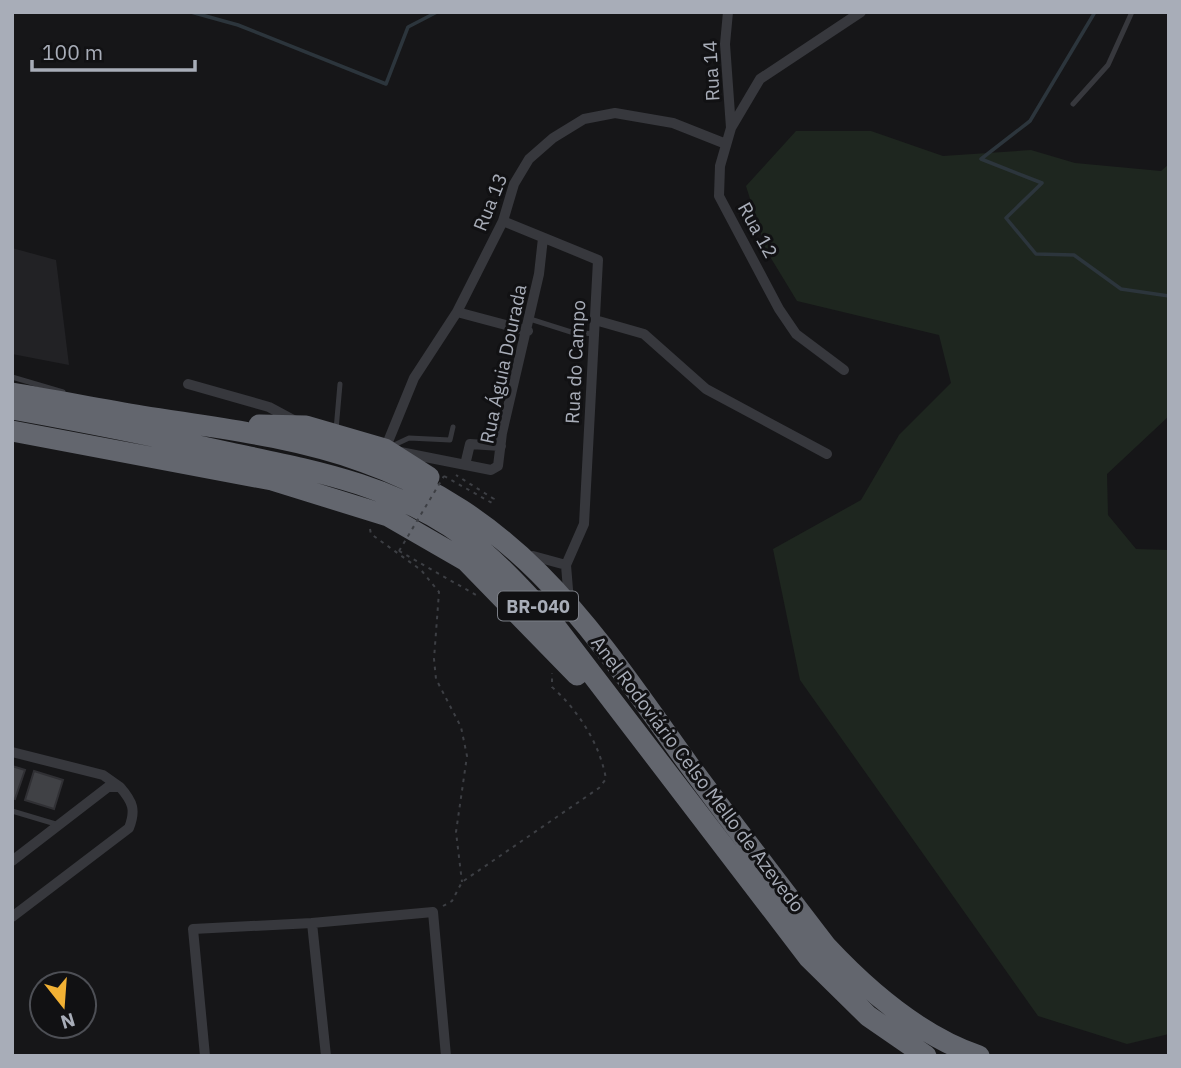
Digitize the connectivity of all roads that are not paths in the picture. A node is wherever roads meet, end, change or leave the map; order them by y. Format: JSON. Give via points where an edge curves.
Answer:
{"nodes":[{"id":1,"x":728,"y":12,"type":"edge"},
{"id":2,"x":861,"y":12,"type":"edge"},
{"id":3,"x":1132,"y":12,"type":"edge"},
{"id":4,"x":1073,"y":104,"type":"dead end"},
{"id":5,"x":731,"y":128,"type":"junction"},
{"id":6,"x":726,"y":144,"type":"junction"},
{"id":7,"x":503,"y":221,"type":"junction"},
{"id":8,"x":543,"y":237,"type":"junction"},
{"id":9,"x":457,"y":312,"type":"junction"},
{"id":10,"x":530,"y":319,"type":"junction"},
{"id":11,"x":595,"y":320,"type":"junction"},
{"id":12,"x":528,"y":331,"type":"junction"},
{"id":13,"x":594,"y":334,"type":"junction"},
{"id":14,"x":844,"y":370,"type":"dead end"},
{"id":15,"x":12,"y":377,"type":"edge"},
{"id":16,"x":188,"y":384,"type":"dead end"},
{"id":17,"x":340,"y":384,"type":"dead end"},
{"id":18,"x":12,"y":393,"type":"edge"},
{"id":19,"x":65,"y":393,"type":"dead end"},
{"id":20,"x":78,"y":397,"type":"dead end"},
{"id":21,"x":12,"y":409,"type":"edge"},
{"id":22,"x":143,"y":416,"type":"junction"},
{"id":23,"x":206,"y":424,"type":"junction"},
{"id":24,"x":306,"y":426,"type":"junction"},
{"id":25,"x":453,"y":427,"type":"dead end"},
{"id":26,"x":12,"y":431,"type":"edge"},
{"id":27,"x":335,"y":435,"type":"junction"},
{"id":28,"x":501,"y":446,"type":"junction"},
{"id":29,"x":385,"y":449,"type":"junction"},
{"id":30,"x":827,"y":454,"type":"dead end"},
{"id":31,"x":465,"y":465,"type":"junction"},
{"id":32,"x":533,"y":556,"type":"junction"},
{"id":33,"x":566,"y":565,"type":"junction"},
{"id":34,"x":549,"y":583,"type":"junction"},
{"id":35,"x":570,"y":605,"type":"junction"},
{"id":36,"x":12,"y":751,"type":"edge"},
{"id":37,"x":59,"y":764,"type":"junction"},
{"id":38,"x":671,"y":780,"type":"junction"},
{"id":39,"x":120,"y":787,"type":"junction"},
{"id":40,"x":94,"y":797,"type":"junction"},
{"id":41,"x":12,"y":811,"type":"edge"},
{"id":42,"x":59,"y":825,"type":"junction"},
{"id":43,"x":12,"y":861,"type":"edge"},
{"id":44,"x":12,"y":917,"type":"edge"},
{"id":45,"x":312,"y":923,"type":"junction"},
{"id":46,"x":205,"y":1056,"type":"edge"},
{"id":47,"x":327,"y":1056,"type":"edge"},
{"id":48,"x":446,"y":1056,"type":"edge"},
{"id":49,"x":925,"y":1056,"type":"edge"},
{"id":50,"x":979,"y":1056,"type":"edge"}],
"edges":[{"from":1,"to":5,"type":"street","name":"Rua 14","via":[[725,44]]},
{"from":2,"to":5,"type":"street","name":"Rua 12","via":[[760,79]]},
{"from":3,"to":4,"type":"lane","via":[[1108,65]]},
{"from":5,"to":6,"type":"street","name":"Rua 12"},
{"from":6,"to":7,"type":"street","name":"Rua 13","via":[[673,123],[643,117],[615,113],[584,119],[529,159],[514,184]]},
{"from":6,"to":14,"type":"street","name":"Rua 12","via":[[719,196],[796,334]]},
{"from":7,"to":8,"type":"street","name":"Rua do Campo"},
{"from":7,"to":9,"type":"street","name":"Rua 13"},
{"from":8,"to":10,"type":"street","name":"Rua Águia Dourada"},
{"from":8,"to":11,"type":"street","name":"Rua do Campo","via":[[598,260]]},
{"from":9,"to":12,"type":"street"},
{"from":9,"to":29,"type":"street","name":"Rua 13","via":[[414,378]]},
{"from":10,"to":12,"type":"street","name":"Rua Águia Dourada"},
{"from":10,"to":13,"type":"lane"},
{"from":11,"to":13,"type":"street","name":"Rua do Campo"},
{"from":11,"to":30,"type":"street","via":[[643,334],[706,389]]},
{"from":12,"to":28,"type":"street","name":"Rua Águia Dourada"},
{"from":13,"to":33,"type":"street","name":"Rua do Campo","via":[[584,524]]},
{"from":15,"to":19,"type":"lane"},
{"from":16,"to":24,"type":"street","via":[[269,407]]},
{"from":17,"to":27,"type":"lane"},
{"from":18,"to":22,"type":"highway","name":"Anel Rodoviário Celso Mello de Azevedo","number":"BR-040"},
{"from":20,"to":22,"type":"lane"},
{"from":21,"to":38,"type":"highway","name":"Anel Rodoviário Celso Mello de Azevedo","number":"BR-040","via":[[359,482],[414,506],[464,536],[508,574],[549,618]]},
{"from":22,"to":23,"type":"highway","name":"Anel Rodoviário Celso Mello de Azevedo","number":"BR-040"},
{"from":23,"to":24,"type":"highway"},
{"from":23,"to":34,"type":"highway","name":"Anel Rodoviário Celso Mello de Azevedo","number":"BR-040","via":[[315,447],[411,481],[510,543]]},
{"from":24,"to":27,"type":"highway"},
{"from":25,"to":29,"type":"lane","via":[[450,440],[409,438]]},
{"from":26,"to":38,"type":"highway","via":[[272,480],[368,509],[466,561],[563,660],[646,759]]},
{"from":27,"to":29,"type":"highway"},
{"from":28,"to":31,"type":"street","via":[[470,444]]},
{"from":28,"to":31,"type":"street","name":"Rua Águia Dourada","via":[[498,466],[491,470]]},
{"from":29,"to":31,"type":"street","name":"Rua Águia Dourada"},
{"from":29,"to":32,"type":"highway","via":[[507,528]]},
{"from":32,"to":33,"type":"street"},
{"from":32,"to":34,"type":"highway"},
{"from":33,"to":35,"type":"street","name":"Rua do Campo"},
{"from":34,"to":35,"type":"highway","name":"Anel Rodoviário Celso Mello de Azevedo","number":"BR-040"},
{"from":35,"to":50,"type":"highway","name":"Anel Rodoviário Celso Mello de Azevedo","number":"BR-040","via":[[826,946],[886,1003],[961,1050]]},
{"from":36,"to":37,"type":"street"},
{"from":37,"to":39,"type":"street","via":[[103,775]]},
{"from":37,"to":40,"type":"street","via":[[92,778]]},
{"from":38,"to":49,"type":"highway","name":"Anel Rodoviário Celso Mello de Azevedo","number":"BR-040","via":[[809,958],[868,1016]]},
{"from":39,"to":40,"type":"street","via":[[108,787]]},
{"from":39,"to":44,"type":"street","via":[[135,812],[129,828]]},
{"from":40,"to":42,"type":"street"},
{"from":41,"to":42,"type":"lane"},
{"from":42,"to":43,"type":"street"},
{"from":45,"to":46,"type":"street","via":[[193,929]]},
{"from":45,"to":47,"type":"street"},
{"from":45,"to":48,"type":"street","via":[[433,912]]}]}
